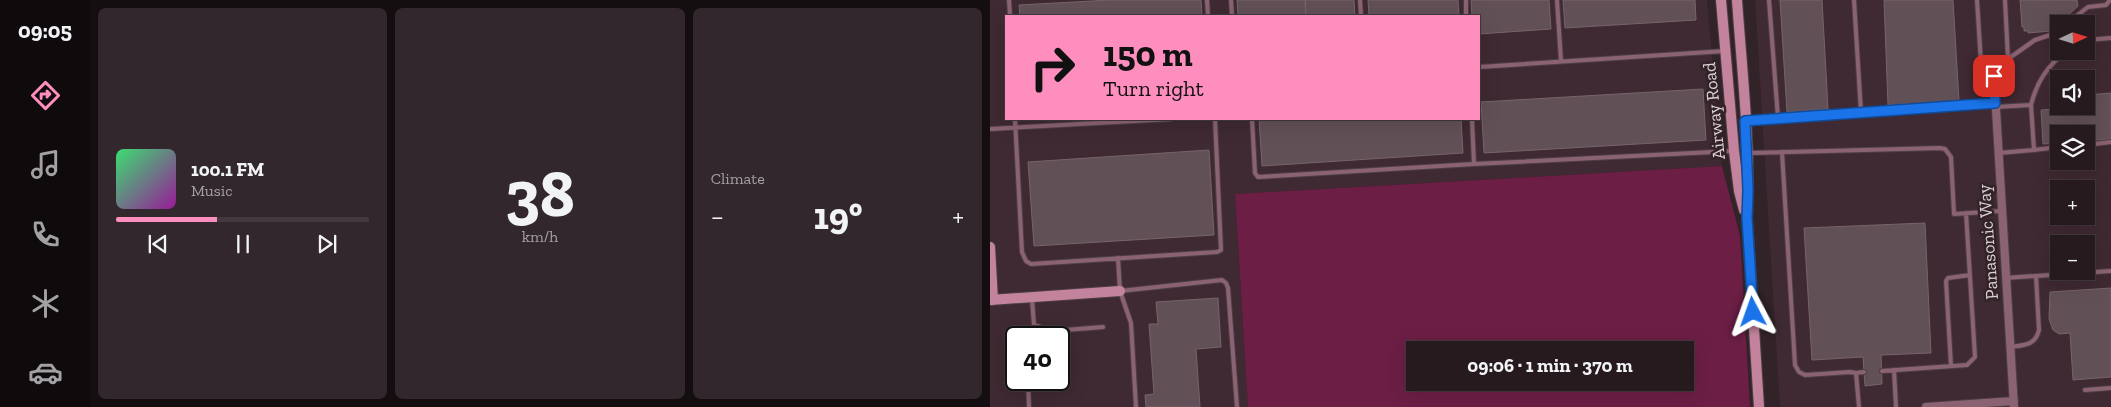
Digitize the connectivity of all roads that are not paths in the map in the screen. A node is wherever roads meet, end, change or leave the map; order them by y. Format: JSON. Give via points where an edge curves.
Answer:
{"nodes":[{"id":1,"x":1010,"y":0,"type":"edge"},
{"id":2,"x":1208,"y":0,"type":"edge"},
{"id":3,"x":1230,"y":0,"type":"edge"},
{"id":4,"x":1360,"y":0,"type":"edge"},
{"id":5,"x":1466,"y":0,"type":"edge"},
{"id":6,"x":1558,"y":0,"type":"edge"},
{"id":7,"x":1721,"y":0,"type":"edge"},
{"id":8,"x":1737,"y":0,"type":"edge"},
{"id":9,"x":1769,"y":0,"type":"edge"},
{"id":10,"x":1854,"y":0,"type":"edge"},
{"id":11,"x":1978,"y":0,"type":"edge"},
{"id":12,"x":2005,"y":0,"type":"edge"},
{"id":13,"x":2110,"y":0,"type":"edge"},
{"id":14,"x":1010,"y":15,"type":"edge"},
{"id":15,"x":1208,"y":15,"type":"edge"},
{"id":16,"x":1232,"y":15,"type":"edge"},
{"id":17,"x":1361,"y":15,"type":"edge"},
{"id":18,"x":1466,"y":15,"type":"edge"},
{"id":19,"x":2078,"y":15,"type":"edge"},
{"id":20,"x":2050,"y":35,"type":"edge"},
{"id":21,"x":2111,"y":38,"type":"edge"},
{"id":22,"x":2095,"y":39,"type":"edge"},
{"id":23,"x":1725,"y":51,"type":"junction"},
{"id":24,"x":2008,"y":59,"type":"junction"},
{"id":25,"x":2055,"y":60,"type":"edge"},
{"id":26,"x":1562,"y":62,"type":"junction"},
{"id":27,"x":1480,"y":67,"type":"edge"},
{"id":28,"x":1994,"y":76,"type":"junction"},
{"id":29,"x":1995,"y":105,"type":"junction"},
{"id":30,"x":2031,"y":106,"type":"junction"},
{"id":31,"x":1861,"y":112,"type":"junction"},
{"id":32,"x":1778,"y":118,"type":"junction"},
{"id":33,"x":1015,"y":120,"type":"edge"},
{"id":34,"x":1152,"y":120,"type":"edge"},
{"id":35,"x":1214,"y":120,"type":"edge"},
{"id":36,"x":1252,"y":120,"type":"edge"},
{"id":37,"x":1472,"y":120,"type":"edge"},
{"id":38,"x":1745,"y":121,"type":"junction"},
{"id":39,"x":1016,"y":127,"type":"junction"},
{"id":40,"x":990,"y":128,"type":"edge"},
{"id":41,"x":2111,"y":142,"type":"edge"},
{"id":42,"x":2095,"y":144,"type":"edge"},
{"id":43,"x":2050,"y":148,"type":"edge"},
{"id":44,"x":2034,"y":150,"type":"junction"},
{"id":45,"x":1734,"y":151,"type":"junction"},
{"id":46,"x":1782,"y":152,"type":"junction"},
{"id":47,"x":1747,"y":153,"type":"junction"},
{"id":48,"x":1998,"y":153,"type":"junction"},
{"id":49,"x":1474,"y":164,"type":"junction"},
{"id":50,"x":2001,"y":211,"type":"junction"},
{"id":51,"x":1966,"y":213,"type":"junction"},
{"id":52,"x":1747,"y":218,"type":"junction"},
{"id":53,"x":990,"y":247,"type":"edge"},
{"id":54,"x":1118,"y":258,"type":"junction"},
{"id":55,"x":2111,"y":271,"type":"edge"},
{"id":56,"x":1970,"y":276,"type":"junction"},
{"id":57,"x":2036,"y":276,"type":"junction"},
{"id":58,"x":2005,"y":278,"type":"junction"},
{"id":59,"x":1120,"y":291,"type":"junction"},
{"id":60,"x":1032,"y":297,"type":"junction"},
{"id":61,"x":992,"y":300,"type":"edge"},
{"id":62,"x":1034,"y":325,"type":"joint"},
{"id":63,"x":1103,"y":327,"type":"dead end"},
{"id":64,"x":2010,"y":347,"type":"junction"},
{"id":65,"x":1952,"y":366,"type":"junction"},
{"id":66,"x":1894,"y":370,"type":"junction"},
{"id":67,"x":1882,"y":371,"type":"dead end"},
{"id":68,"x":1864,"y":372,"type":"dead end"},
{"id":69,"x":1856,"y":374,"type":"junction"},
{"id":70,"x":2111,"y":388,"type":"edge"},
{"id":71,"x":2085,"y":390,"type":"dead end"},
{"id":72,"x":1028,"y":391,"type":"edge"},
{"id":73,"x":2014,"y":404,"type":"edge"},
{"id":74,"x":1029,"y":407,"type":"edge"},
{"id":75,"x":1136,"y":407,"type":"edge"},
{"id":76,"x":1237,"y":407,"type":"edge"},
{"id":77,"x":1759,"y":407,"type":"edge"},
{"id":78,"x":1859,"y":407,"type":"edge"},
{"id":79,"x":1896,"y":407,"type":"edge"},
{"id":80,"x":1926,"y":407,"type":"edge"}],
"edges":[{"from":1,"to":14,"type":"lane"},
{"from":2,"to":15,"type":"lane"},
{"from":3,"to":16,"type":"lane"},
{"from":4,"to":17,"type":"lane"},
{"from":5,"to":18,"type":"lane"},
{"from":6,"to":26,"type":"lane"},
{"from":7,"to":23,"type":"street","name":"Airway Road"},
{"from":8,"to":38,"type":"street","name":"Airway Road"},
{"from":9,"to":32,"type":"lane"},
{"from":10,"to":31,"type":"lane"},
{"from":11,"to":28,"type":"lane","via":[[1981,63],[1988,75]]},
{"from":12,"to":24,"type":"lane"},
{"from":13,"to":19,"type":"lane","via":[[2106,5],[2088,7]]},
{"from":20,"to":24,"type":"lane","via":[[2035,40]]},
{"from":21,"to":22,"type":"lane"},
{"from":23,"to":26,"type":"lane"},
{"from":23,"to":45,"type":"street","name":"Airway Road"},
{"from":24,"to":28,"type":"lane"},
{"from":25,"to":30,"type":"lane","via":[[2040,77]]},
{"from":26,"to":27,"type":"lane"},
{"from":28,"to":29,"type":"street","name":"Panasonic Way"},
{"from":29,"to":30,"type":"lane"},
{"from":29,"to":31,"type":"lane"},
{"from":29,"to":48,"type":"street","name":"Panasonic Way"},
{"from":30,"to":44,"type":"lane"},
{"from":31,"to":32,"type":"lane"},
{"from":32,"to":38,"type":"lane"},
{"from":33,"to":39,"type":"lane"},
{"from":34,"to":39,"type":"lane"},
{"from":35,"to":54,"type":"lane","via":[[1221,250]]},
{"from":36,"to":49,"type":"lane","via":[[1255,173],[1258,177]]},
{"from":37,"to":49,"type":"lane"},
{"from":38,"to":47,"type":"street","name":"Airway Road"},
{"from":39,"to":40,"type":"lane"},
{"from":39,"to":54,"type":"lane","via":[[1022,252],[1026,261],[1031,264]]},
{"from":41,"to":42,"type":"lane"},
{"from":43,"to":44,"type":"lane"},
{"from":44,"to":48,"type":"lane"},
{"from":45,"to":49,"type":"lane"},
{"from":45,"to":52,"type":"street","name":"Airway Road","via":[[1739,191]]},
{"from":46,"to":47,"type":"lane"},
{"from":46,"to":51,"type":"lane","via":[[1945,149],[1951,157],[1954,214]]},
{"from":46,"to":69,"type":"lane","via":[[1795,365],[1805,375]]},
{"from":47,"to":52,"type":"street","name":"Airway Road"},
{"from":48,"to":50,"type":"street","name":"Panasonic Way"},
{"from":50,"to":51,"type":"lane"},
{"from":50,"to":58,"type":"street","name":"Panasonic Way"},
{"from":51,"to":56,"type":"lane"},
{"from":52,"to":77,"type":"street","name":"Airway Road"},
{"from":53,"to":61,"type":"street"},
{"from":54,"to":59,"type":"lane"},
{"from":55,"to":57,"type":"lane"},
{"from":56,"to":65,"type":"lane","via":[[1975,357],[1967,365]]},
{"from":56,"to":65,"type":"lane","via":[[1948,278],[1946,281]]},
{"from":57,"to":58,"type":"lane"},
{"from":57,"to":64,"type":"lane","via":[[2038,337],[2030,344]]},
{"from":58,"to":64,"type":"street","name":"Panasonic Way"},
{"from":59,"to":60,"type":"street"},
{"from":59,"to":75,"type":"lane","via":[[1131,323]]},
{"from":59,"to":76,"type":"lane","via":[[1222,280],[1226,283]]},
{"from":60,"to":61,"type":"street"},
{"from":60,"to":62,"type":"lane"},
{"from":62,"to":63,"type":"lane","via":[[1053,331]]},
{"from":64,"to":73,"type":"street","name":"Panasonic Way"},
{"from":65,"to":66,"type":"lane"},
{"from":66,"to":67,"type":"lane"},
{"from":66,"to":79,"type":"lane"},
{"from":68,"to":69,"type":"lane"},
{"from":69,"to":78,"type":"lane"},
{"from":70,"to":71,"type":"lane"},
{"from":72,"to":74,"type":"lane"},
{"from":73,"to":80,"type":"street"}]}
